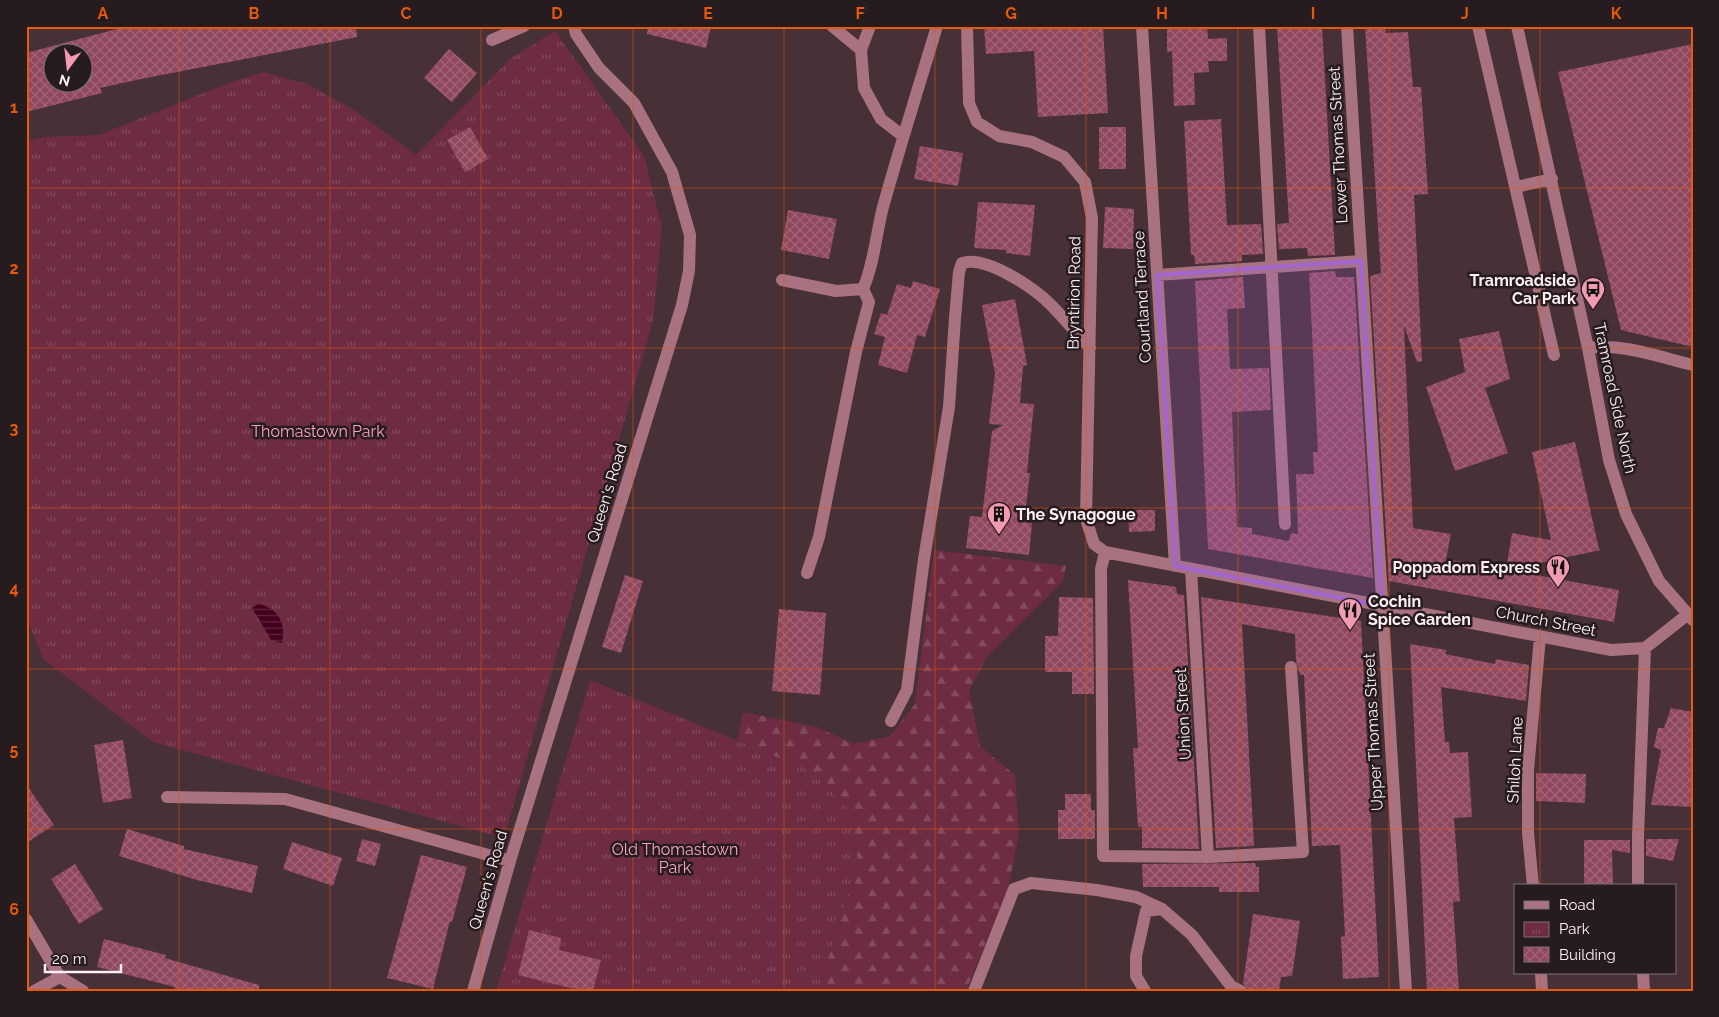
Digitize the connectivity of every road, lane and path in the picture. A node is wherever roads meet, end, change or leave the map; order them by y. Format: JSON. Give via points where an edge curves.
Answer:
{"nodes":[{"id":1,"x":524,"y":26,"type":"edge"},
{"id":2,"x":574,"y":26,"type":"edge"},
{"id":3,"x":832,"y":26,"type":"edge"},
{"id":4,"x":870,"y":26,"type":"edge"},
{"id":5,"x":937,"y":26,"type":"edge"},
{"id":6,"x":967,"y":26,"type":"edge"},
{"id":7,"x":1142,"y":26,"type":"edge"},
{"id":8,"x":1259,"y":26,"type":"edge"},
{"id":9,"x":1347,"y":26,"type":"edge"},
{"id":10,"x":1478,"y":26,"type":"edge"},
{"id":11,"x":1517,"y":26,"type":"edge"},
{"id":12,"x":492,"y":40,"type":"dead end"},
{"id":13,"x":861,"y":50,"type":"junction"},
{"id":14,"x":903,"y":136,"type":"junction"},
{"id":15,"x":1552,"y":179,"type":"junction"},
{"id":16,"x":1516,"y":187,"type":"junction"},
{"id":17,"x":1361,"y":261,"type":"junction"},
{"id":18,"x":1272,"y":267,"type":"junction"},
{"id":19,"x":1157,"y":275,"type":"junction"},
{"id":20,"x":782,"y":280,"type":"dead end"},
{"id":21,"x":863,"y":289,"type":"junction"},
{"id":22,"x":1090,"y":348,"type":"junction"},
{"id":23,"x":1588,"y":348,"type":"junction"},
{"id":24,"x":1554,"y":355,"type":"dead end"},
{"id":25,"x":1693,"y":365,"type":"edge"},
{"id":26,"x":1285,"y":524,"type":"dead end"},
{"id":27,"x":1105,"y":552,"type":"junction"},
{"id":28,"x":1175,"y":566,"type":"junction"},
{"id":29,"x":1191,"y":569,"type":"junction"},
{"id":30,"x":807,"y":573,"type":"dead end"},
{"id":31,"x":1382,"y":606,"type":"junction"},
{"id":32,"x":1690,"y":618,"type":"edge"},
{"id":33,"x":1540,"y":637,"type":"junction"},
{"id":34,"x":1645,"y":648,"type":"junction"},
{"id":35,"x":1291,"y":667,"type":"dead end"},
{"id":36,"x":891,"y":721,"type":"dead end"},
{"id":37,"x":167,"y":797,"type":"dead end"},
{"id":38,"x":1208,"y":857,"type":"junction"},
{"id":39,"x":510,"y":861,"type":"junction"},
{"id":40,"x":1533,"y":884,"type":"edge"},
{"id":41,"x":1638,"y":884,"type":"edge"},
{"id":42,"x":1162,"y":909,"type":"junction"},
{"id":43,"x":26,"y":919,"type":"edge"},
{"id":44,"x":1541,"y":974,"type":"edge"},
{"id":45,"x":1643,"y":974,"type":"edge"},
{"id":46,"x":60,"y":976,"type":"junction"},
{"id":47,"x":1232,"y":989,"type":"edge"},
{"id":48,"x":34,"y":991,"type":"edge"},
{"id":49,"x":83,"y":991,"type":"edge"},
{"id":50,"x":473,"y":991,"type":"edge"},
{"id":51,"x":974,"y":991,"type":"edge"},
{"id":52,"x":1144,"y":991,"type":"edge"},
{"id":53,"x":1406,"y":991,"type":"edge"},
{"id":54,"x":1542,"y":991,"type":"edge"},
{"id":55,"x":1644,"y":991,"type":"edge"}],
"edges":[{"from":1,"to":12,"type":"street"},
{"from":2,"to":39,"type":"street","name":"Queen's Road","via":[[576,34],[600,68],[634,103],[672,172],[690,235],[689,271],[682,305]]},
{"from":3,"to":13,"type":"street"},
{"from":4,"to":13,"type":"street"},
{"from":5,"to":14,"type":"street"},
{"from":6,"to":22,"type":"street","name":"Bryntirion Road","via":[[969,102],[977,122],[999,136],[1032,142],[1064,157],[1085,182],[1092,218]]},
{"from":7,"to":19,"type":"street","name":"Courtland Terrace"},
{"from":8,"to":18,"type":"street"},
{"from":9,"to":17,"type":"street","name":"Lower Thomas Street"},
{"from":10,"to":16,"type":"street"},
{"from":11,"to":15,"type":"street","name":"Tramroad Side North"},
{"from":13,"to":14,"type":"street","via":[[864,88],[881,119]]},
{"from":14,"to":21,"type":"street"},
{"from":15,"to":16,"type":"street"},
{"from":15,"to":23,"type":"street","name":"Tramroad Side North"},
{"from":16,"to":24,"type":"street"},
{"from":17,"to":18,"type":"street"},
{"from":17,"to":31,"type":"street","name":"Upper Thomas Street"},
{"from":18,"to":19,"type":"street"},
{"from":18,"to":26,"type":"street"},
{"from":19,"to":28,"type":"street","name":"Courtland Terrace"},
{"from":20,"to":21,"type":"street","via":[[836,291]]},
{"from":21,"to":30,"type":"street","via":[[869,302],[856,352],[820,537]]},
{"from":22,"to":27,"type":"street","name":"Bryntirion Road","via":[[1086,519],[1094,544]]},
{"from":22,"to":36,"type":"street","via":[[1050,303],[1020,281],[989,265],[970,260],[962,262],[949,407],[907,690]]},
{"from":23,"to":25,"type":"street","via":[[1630,349]]},
{"from":23,"to":32,"type":"street","name":"Tramroad Side North","via":[[1609,460],[1626,514],[1659,580]]},
{"from":27,"to":28,"type":"street"},
{"from":27,"to":38,"type":"street","via":[[1101,570],[1103,856]]},
{"from":28,"to":29,"type":"street","name":"Church Street"},
{"from":29,"to":31,"type":"street","name":"Church Street"},
{"from":29,"to":38,"type":"street","name":"Union Street"},
{"from":31,"to":33,"type":"street","name":"Church Street"},
{"from":31,"to":53,"type":"street","name":"Upper Thomas Street"},
{"from":32,"to":34,"type":"street"},
{"from":33,"to":34,"type":"street","name":"Church Street","via":[[1611,650]]},
{"from":33,"to":40,"type":"street","name":"Shiloh Lane","via":[[1528,770],[1528,832]]},
{"from":34,"to":41,"type":"street"},
{"from":35,"to":38,"type":"street","via":[[1303,852]]},
{"from":37,"to":39,"type":"street","via":[[285,799]]},
{"from":39,"to":50,"type":"street","name":"Queen's Road"},
{"from":42,"to":47,"type":"street","via":[[1192,935]]},
{"from":42,"to":51,"type":"street","via":[[1136,897],[1097,890],[1031,882],[1014,888]]},
{"from":42,"to":52,"type":"street","via":[[1146,911],[1136,956],[1136,976]]},
{"from":43,"to":46,"type":"street"},
{"from":44,"to":54,"type":"street"},
{"from":45,"to":55,"type":"street"},
{"from":46,"to":48,"type":"street"},
{"from":46,"to":49,"type":"street"}]}
